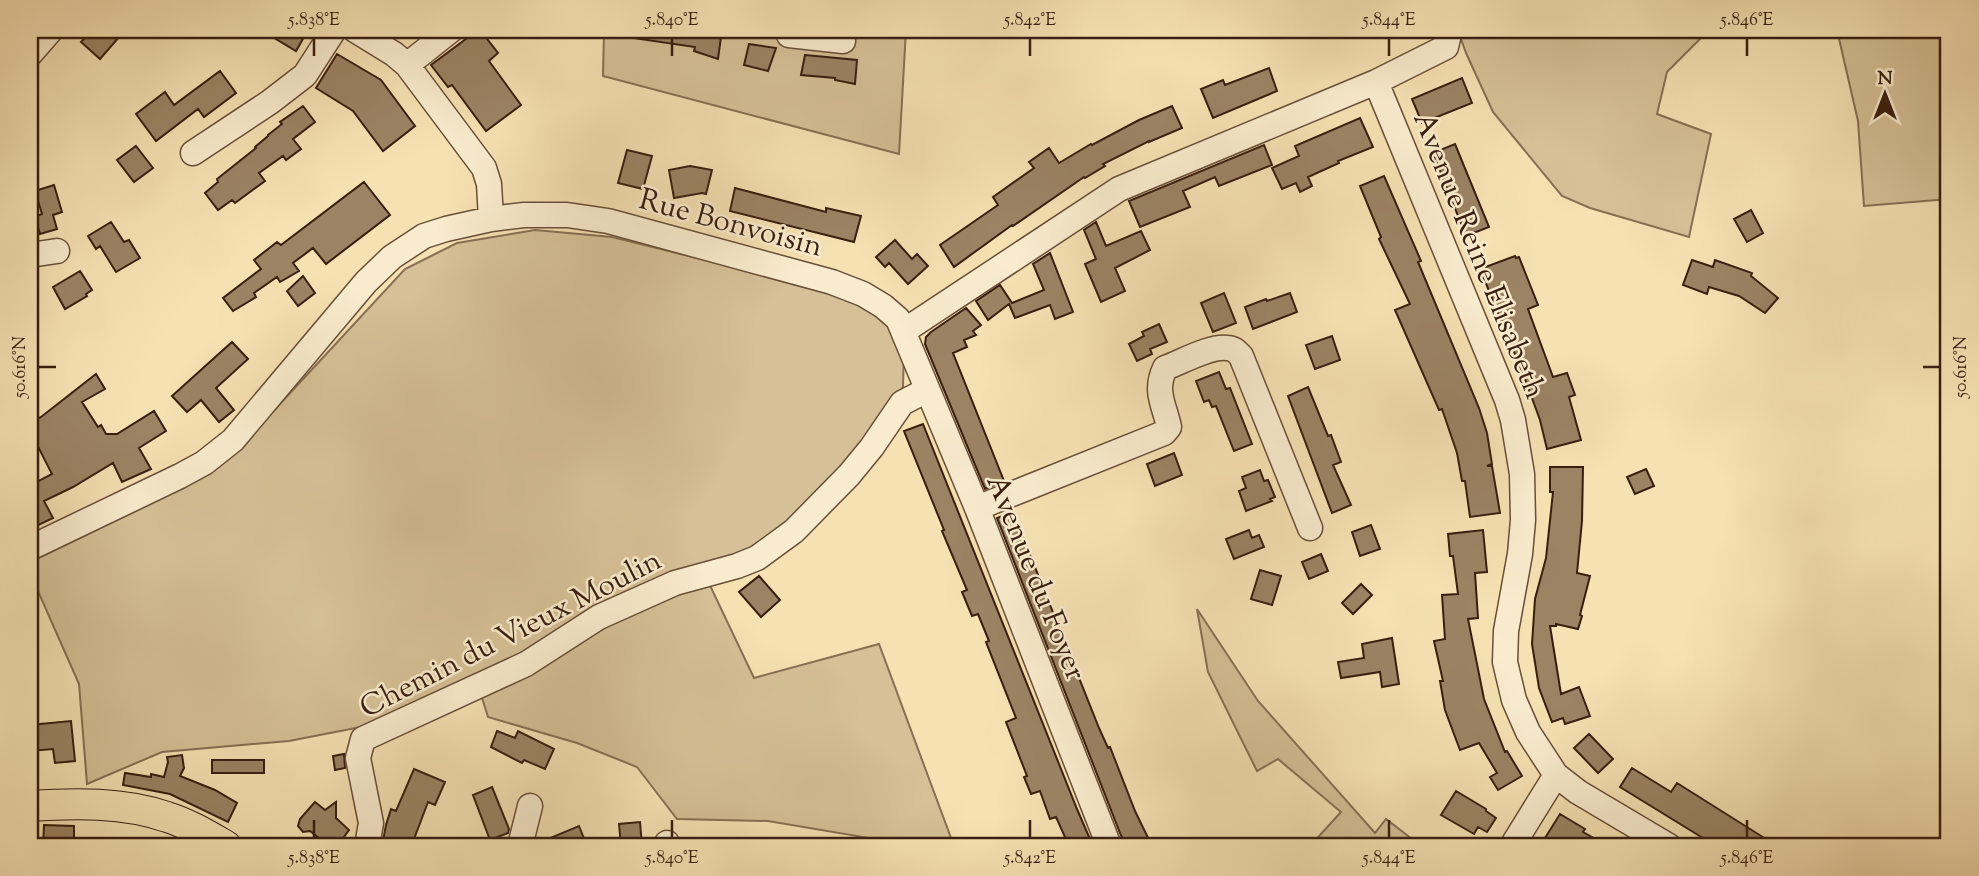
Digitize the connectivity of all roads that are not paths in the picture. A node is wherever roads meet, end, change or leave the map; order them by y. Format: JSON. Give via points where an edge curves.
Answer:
{"nodes":[{"id":1,"x":51,"y":30,"type":"edge"},
{"id":2,"x":334,"y":30,"type":"edge"},
{"id":3,"x":355,"y":30,"type":"edge"},
{"id":4,"x":451,"y":30,"type":"edge"},
{"id":5,"x":790,"y":30,"type":"edge"},
{"id":6,"x":1448,"y":38,"type":"edge"},
{"id":7,"x":843,"y":40,"type":"dead end"},
{"id":8,"x":30,"y":54,"type":"edge"},
{"id":9,"x":407,"y":65,"type":"junction"},
{"id":10,"x":1376,"y":82,"type":"junction"},
{"id":11,"x":193,"y":153,"type":"dead end"},
{"id":12,"x":491,"y":219,"type":"junction"},
{"id":13,"x":57,"y":251,"type":"dead end"},
{"id":14,"x":30,"y":255,"type":"edge"},
{"id":15,"x":904,"y":331,"type":"junction"},
{"id":16,"x":927,"y":390,"type":"junction"},
{"id":17,"x":977,"y":508,"type":"junction"},
{"id":18,"x":1310,"y":528,"type":"dead end"},
{"id":19,"x":30,"y":548,"type":"edge"},
{"id":20,"x":1556,"y":775,"type":"junction"},
{"id":21,"x":30,"y":806,"type":"edge"},
{"id":22,"x":530,"y":806,"type":"dead end"},
{"id":23,"x":226,"y":846,"type":"edge"},
{"id":24,"x":367,"y":846,"type":"edge"},
{"id":25,"x":520,"y":846,"type":"edge"},
{"id":26,"x":1109,"y":846,"type":"edge"},
{"id":27,"x":1511,"y":846,"type":"edge"},
{"id":28,"x":1669,"y":846,"type":"edge"}],
"edges":[{"from":1,"to":8,"type":"street"},
{"from":2,"to":11,"type":"street","via":[[305,75]]},
{"from":3,"to":9,"type":"street"},
{"from":4,"to":9,"type":"street"},
{"from":5,"to":7,"type":"street","via":[[789,35]]},
{"from":6,"to":10,"type":"street"},
{"from":9,"to":12,"type":"street","via":[[484,168]]},
{"from":10,"to":15,"type":"street","via":[[1119,190]]},
{"from":10,"to":20,"type":"street","name":"Avenue Reine Elisabeth","via":[[1513,420],[1522,474],[1523,520],[1505,662],[1528,732]]},
{"from":12,"to":15,"type":"street","name":"Rue Bonvoisin","via":[[567,215],[706,246],[863,294],[898,319]]},
{"from":12,"to":19,"type":"street","name":"Rue Bonvoisin","via":[[424,236],[392,257],[233,440],[204,463]]},
{"from":13,"to":14,"type":"street"},
{"from":15,"to":16,"type":"street","name":"Avenue du Foyer"},
{"from":16,"to":17,"type":"street","name":"Avenue du Foyer"},
{"from":16,"to":24,"type":"street","name":"Chemin du Vieux Moulin","via":[[902,403],[849,475],[794,531],[757,558],[674,583],[599,617],[526,664],[363,739],[358,758],[371,823]]},
{"from":17,"to":18,"type":"street","via":[[1164,433],[1169,427],[1159,392],[1165,368],[1227,348],[1241,356]]},
{"from":17,"to":26,"type":"street","name":"Avenue du Foyer"},
{"from":20,"to":27,"type":"street"},
{"from":20,"to":28,"type":"street","name":"Avenue Reine Elisabeth"},
{"from":21,"to":23,"type":"main road","via":[[141,810],[186,824]]},
{"from":22,"to":25,"type":"street"}]}
